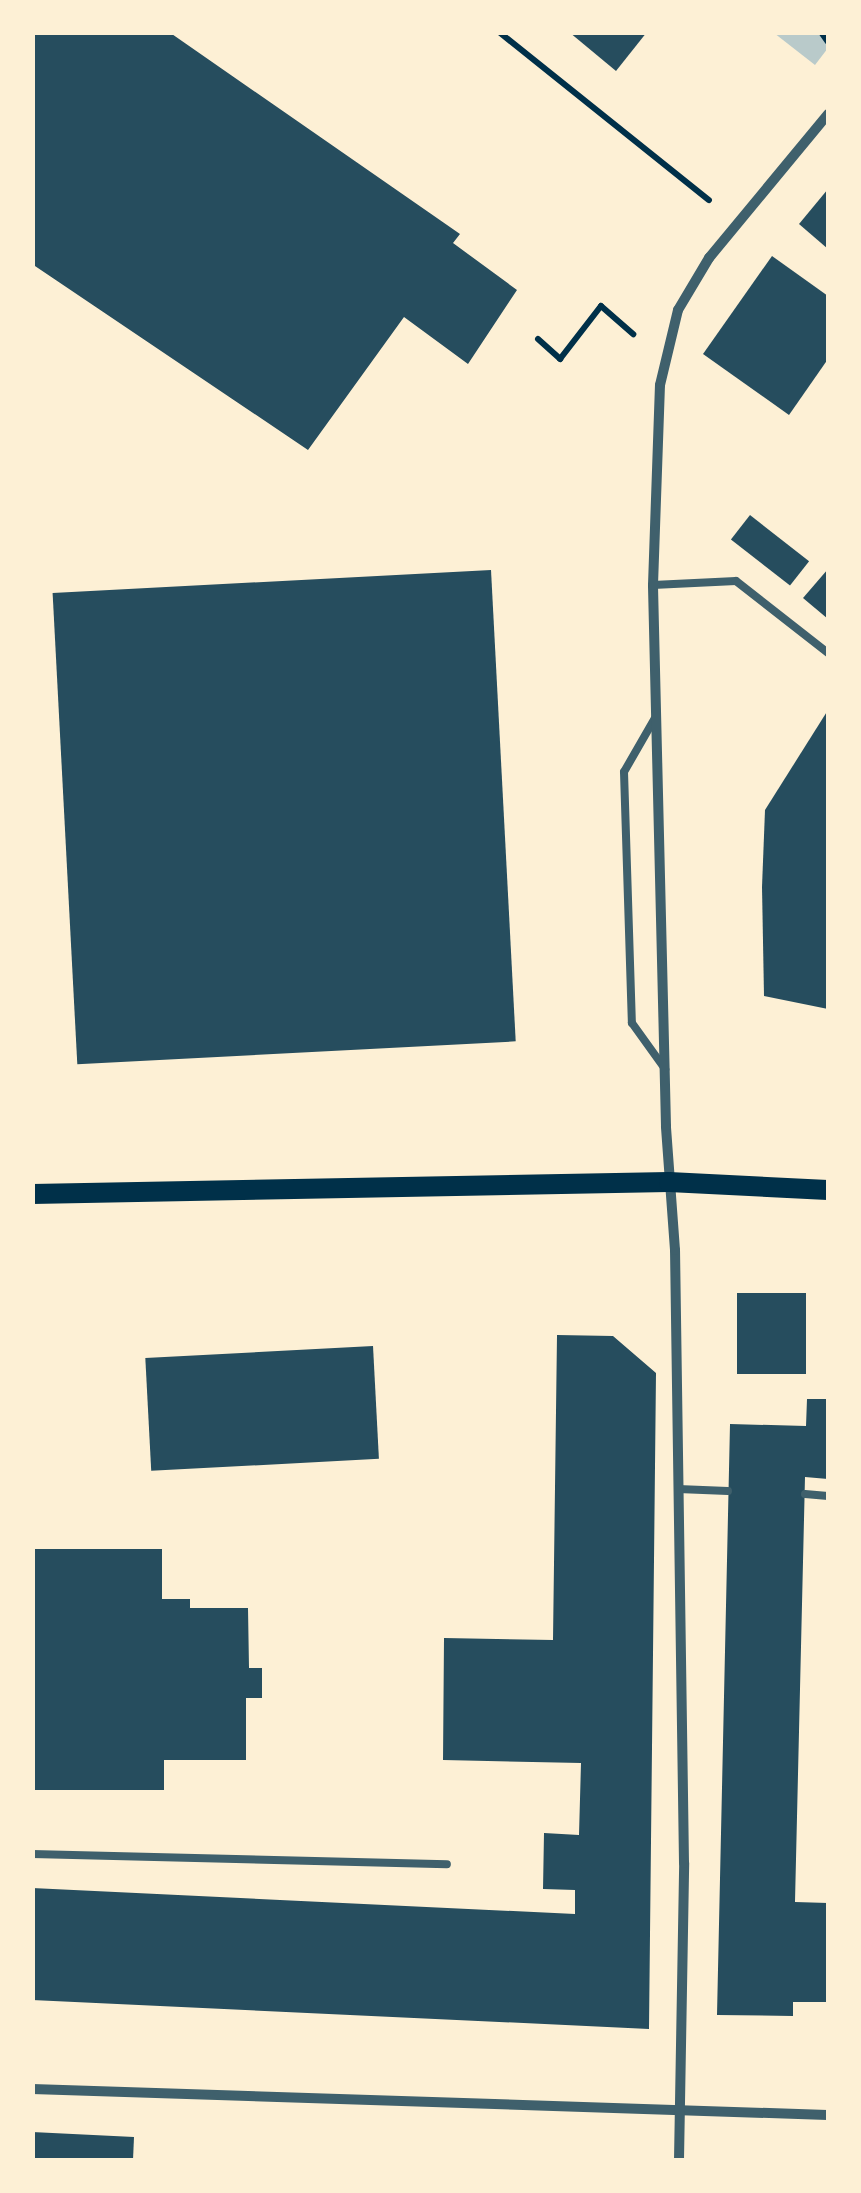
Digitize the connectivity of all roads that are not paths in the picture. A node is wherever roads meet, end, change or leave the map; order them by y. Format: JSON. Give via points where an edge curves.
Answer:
{"nodes":[{"id":1,"x":828,"y":114,"type":"edge"},
{"id":2,"x":653,"y":585,"type":"junction"},
{"id":3,"x":828,"y":653,"type":"edge"},
{"id":4,"x":656,"y":717,"type":"junction"},
{"id":5,"x":664,"y":1069,"type":"junction"},
{"id":6,"x":670,"y":1182,"type":"junction"},
{"id":7,"x":828,"y":1190,"type":"edge"},
{"id":8,"x":32,"y":1194,"type":"edge"},
{"id":9,"x":676,"y":1490,"type":"junction"},
{"id":10,"x":728,"y":1490,"type":"dead end"},
{"id":11,"x":805,"y":1494,"type":"dead end"},
{"id":12,"x":828,"y":1496,"type":"edge"},
{"id":13,"x":32,"y":1854,"type":"edge"},
{"id":14,"x":447,"y":1864,"type":"dead end"},
{"id":15,"x":32,"y":2089,"type":"edge"},
{"id":16,"x":683,"y":2111,"type":"junction"},
{"id":17,"x":828,"y":2115,"type":"edge"},
{"id":18,"x":679,"y":2160,"type":"edge"}],
"edges":[{"from":1,"to":2,"type":"street","via":[[736,222],[678,310],[666,350]]},
{"from":2,"to":3,"type":"lane","via":[[736,581]]},
{"from":2,"to":4,"type":"street"},
{"from":4,"to":5,"type":"street"},
{"from":4,"to":5,"type":"lane","via":[[624,772],[632,1023]]},
{"from":5,"to":6,"type":"street"},
{"from":6,"to":7,"type":"main road"},
{"from":6,"to":8,"type":"main road"},
{"from":6,"to":9,"type":"street"},
{"from":9,"to":10,"type":"lane"},
{"from":9,"to":16,"type":"street"},
{"from":11,"to":12,"type":"lane"},
{"from":13,"to":14,"type":"lane"},
{"from":15,"to":16,"type":"street"},
{"from":16,"to":17,"type":"street"},
{"from":16,"to":18,"type":"street"}]}
